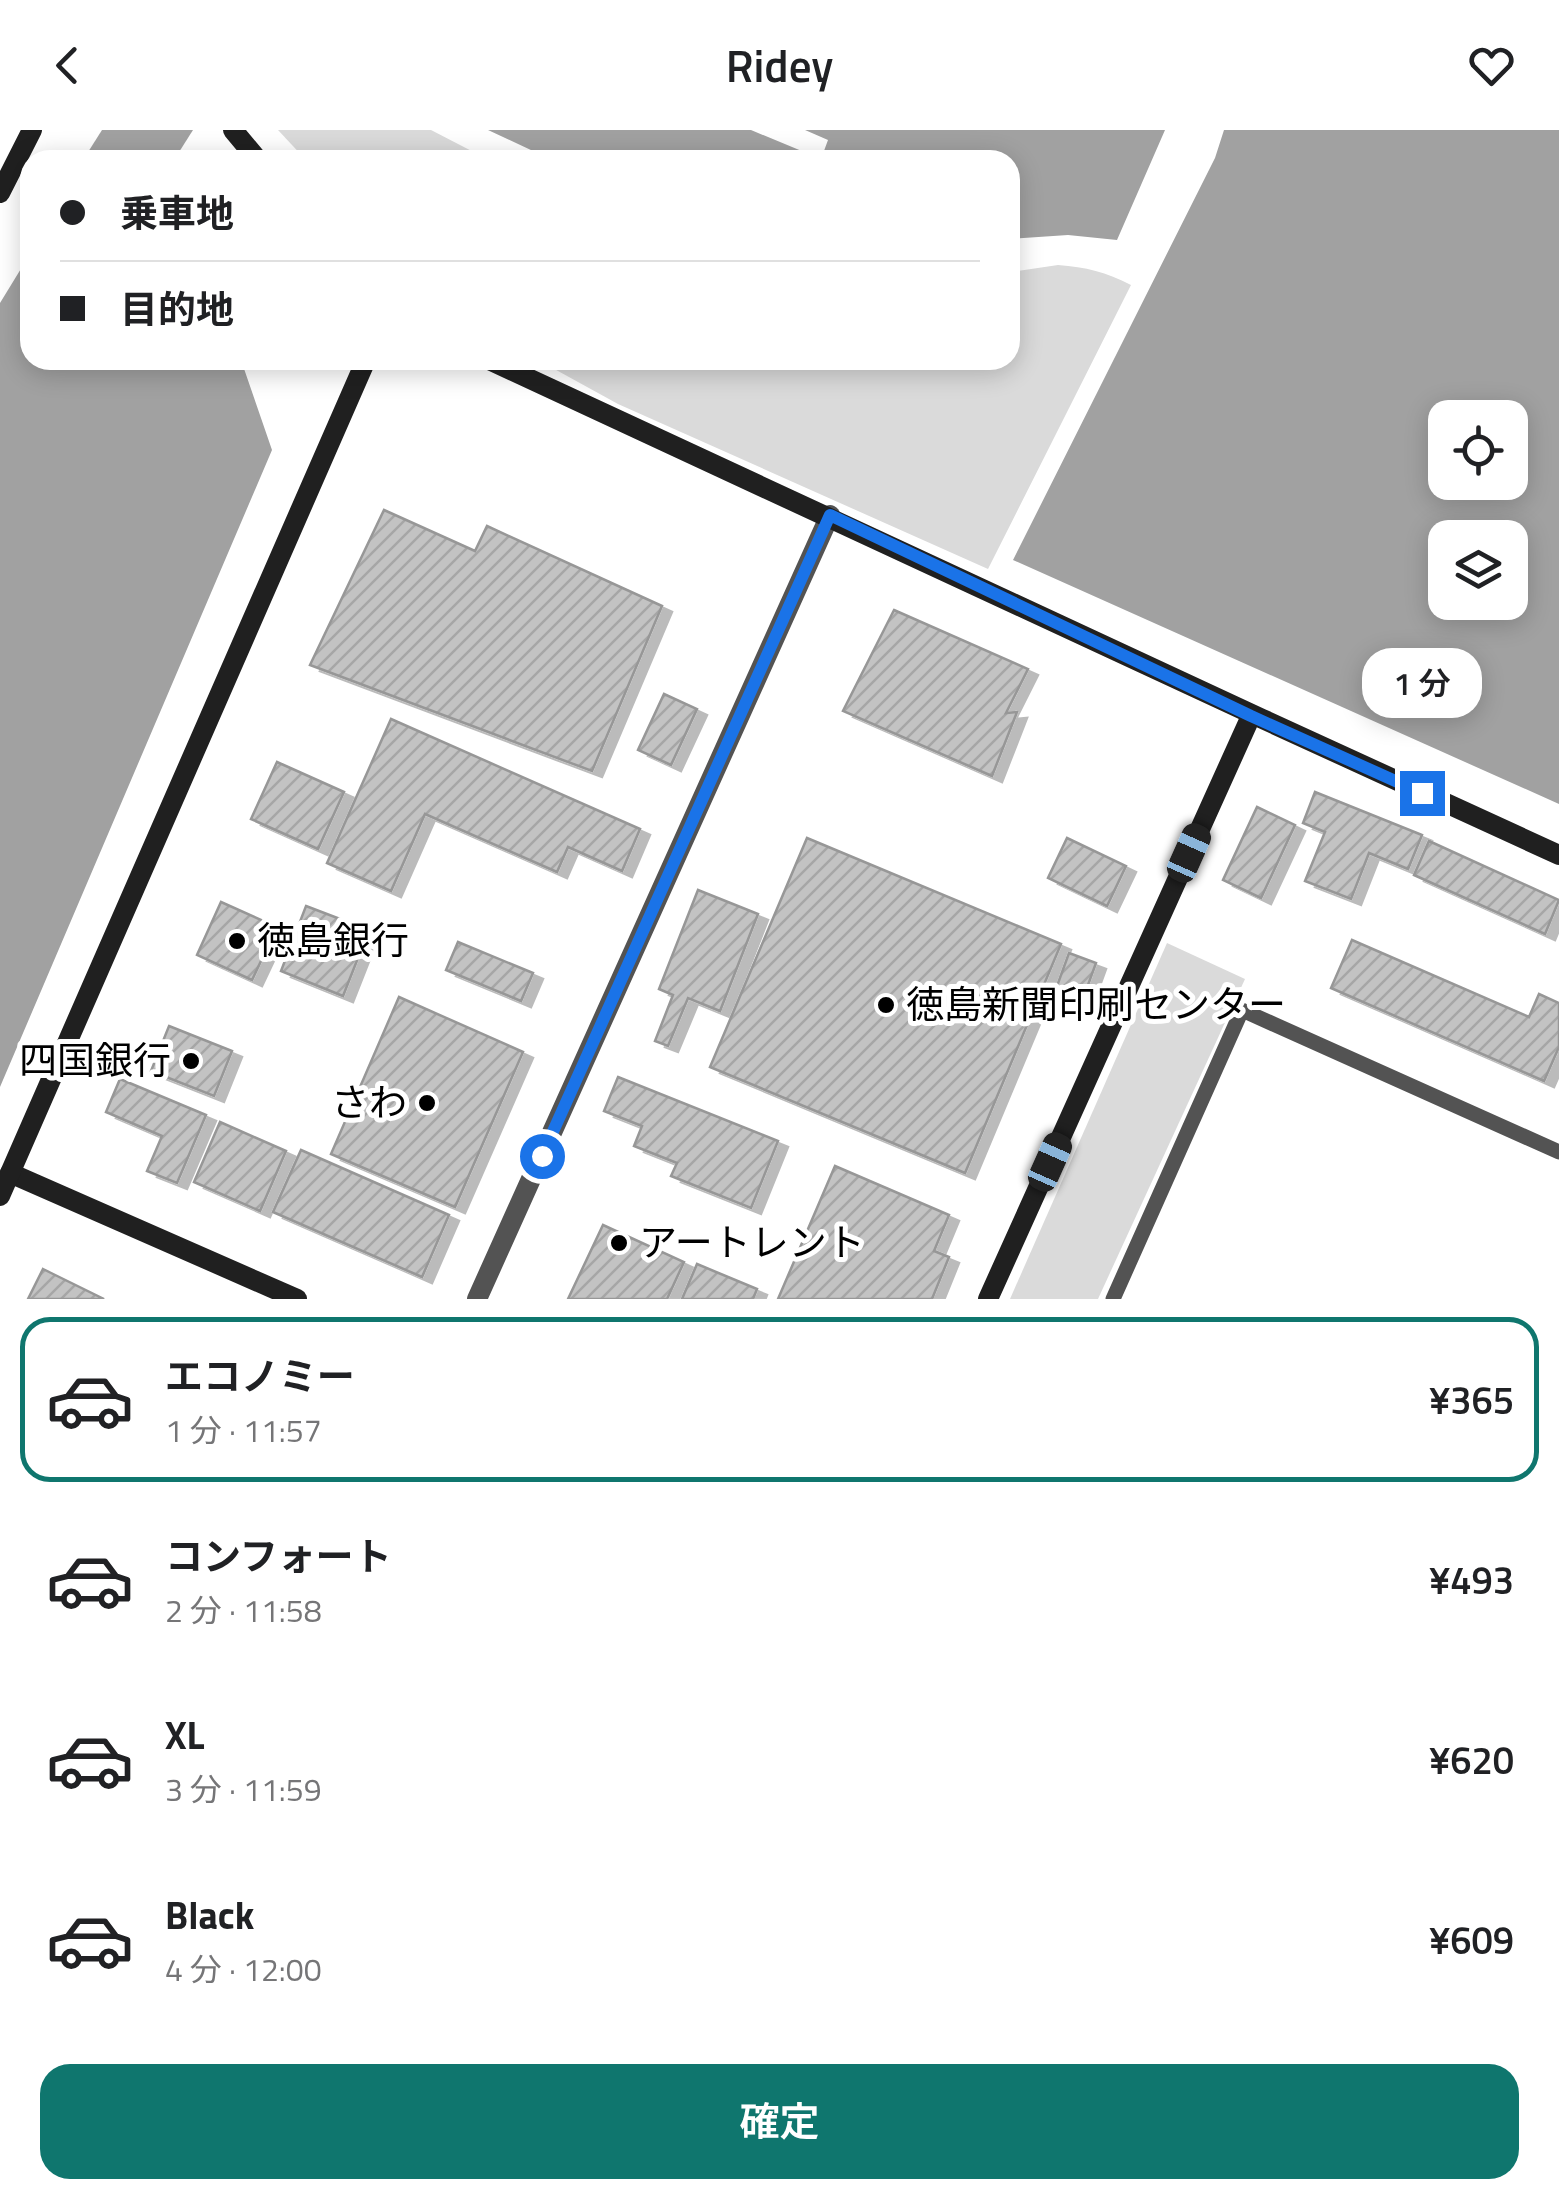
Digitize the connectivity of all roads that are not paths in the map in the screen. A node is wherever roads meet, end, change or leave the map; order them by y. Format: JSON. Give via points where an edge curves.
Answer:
{"nodes":[{"id":1,"x":233,"y":130,"type":"edge"},
{"id":2,"x":250,"y":150,"type":"edge"},
{"id":3,"x":20,"y":154,"type":"edge"},
{"id":4,"x":0,"y":193,"type":"edge"},
{"id":5,"x":362,"y":370,"type":"edge"},
{"id":6,"x":511,"y":370,"type":"edge"},
{"id":7,"x":830,"y":515,"type":"junction"},
{"id":8,"x":1251,"y":716,"type":"junction"},
{"id":9,"x":1559,"y":855,"type":"edge"},
{"id":10,"x":1559,"y":1152,"type":"edge"},
{"id":11,"x":10,"y":1173,"type":"junction"},
{"id":12,"x":0,"y":1196,"type":"edge"},
{"id":13,"x":298,"y":1299,"type":"edge"},
{"id":14,"x":477,"y":1299,"type":"edge"},
{"id":15,"x":988,"y":1299,"type":"edge"},
{"id":16,"x":1113,"y":1299,"type":"edge"}],
"edges":[{"from":1,"to":2,"type":"street"},
{"from":3,"to":4,"type":"street"},
{"from":5,"to":11,"type":"street"},
{"from":6,"to":7,"type":"street"},
{"from":7,"to":8,"type":"street"},
{"from":7,"to":14,"type":"street"},
{"from":8,"to":9,"type":"street"},
{"from":8,"to":15,"type":"street"},
{"from":10,"to":16,"type":"lane","via":[[1242,1010]]},
{"from":11,"to":12,"type":"street"},
{"from":11,"to":13,"type":"street"}]}
